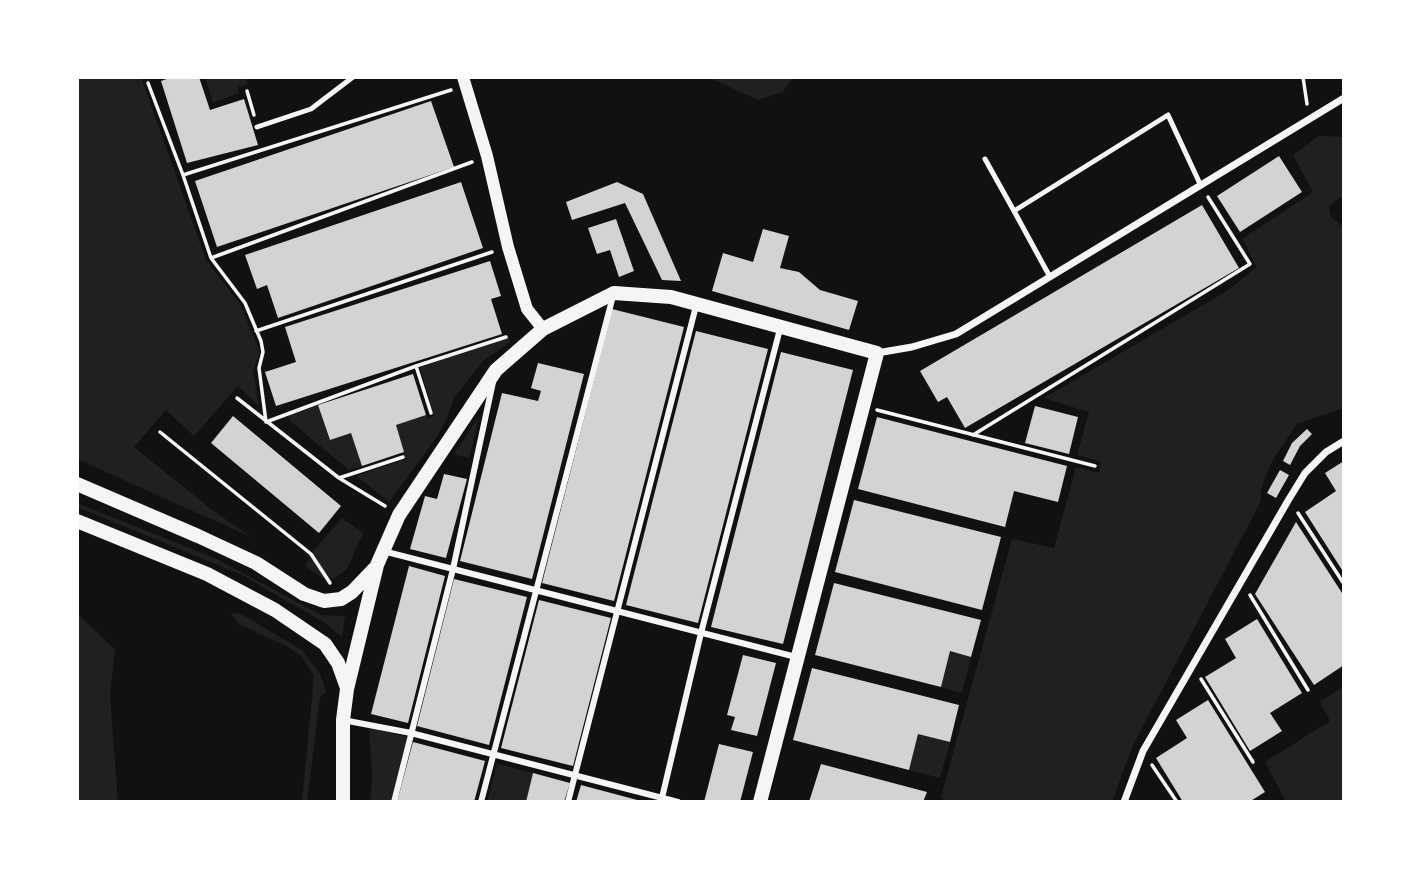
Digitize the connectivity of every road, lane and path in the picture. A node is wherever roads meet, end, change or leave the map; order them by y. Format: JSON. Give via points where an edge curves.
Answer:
{"nodes":[{"id":1,"x":353,"y":77,"type":"edge"},
{"id":2,"x":1303,"y":77,"type":"edge"},
{"id":3,"x":465,"y":81,"type":"edge"},
{"id":4,"x":148,"y":83,"type":"dead end"},
{"id":5,"x":1344,"y":98,"type":"edge"},
{"id":6,"x":1309,"y":120,"type":"junction"},
{"id":7,"x":257,"y":127,"type":"dead end"},
{"id":8,"x":487,"y":156,"type":"junction"},
{"id":9,"x":985,"y":159,"type":"dead end"},
{"id":10,"x":183,"y":175,"type":"junction"},
{"id":11,"x":1201,"y":186,"type":"junction"},
{"id":12,"x":1014,"y":211,"type":"junction"},
{"id":13,"x":508,"y":247,"type":"junction"},
{"id":14,"x":211,"y":258,"type":"junction"},
{"id":15,"x":1050,"y":277,"type":"junction"},
{"id":16,"x":614,"y":293,"type":"junction"},
{"id":17,"x":696,"y":304,"type":"junction"},
{"id":18,"x":780,"y":327,"type":"junction"},
{"id":19,"x":543,"y":329,"type":"junction"},
{"id":20,"x":256,"y":331,"type":"junction"},
{"id":21,"x":521,"y":348,"type":"junction"},
{"id":22,"x":877,"y":354,"type":"junction"},
{"id":23,"x":416,"y":366,"type":"junction"},
{"id":24,"x":496,"y":370,"type":"junction"},
{"id":25,"x":237,"y":398,"type":"dead end"},
{"id":26,"x":862,"y":406,"type":"junction"},
{"id":27,"x":431,"y":413,"type":"dead end"},
{"id":28,"x":266,"y":422,"type":"junction"},
{"id":29,"x":160,"y":432,"type":"dead end"},
{"id":30,"x":973,"y":435,"type":"junction"},
{"id":31,"x":1344,"y":441,"type":"edge"},
{"id":32,"x":403,"y":457,"type":"dead end"},
{"id":33,"x":1095,"y":466,"type":"dead end"},
{"id":34,"x":339,"y":478,"type":"junction"},
{"id":35,"x":77,"y":484,"type":"edge"},
{"id":36,"x":1289,"y":499,"type":"junction"},
{"id":37,"x":385,"y":507,"type":"junction"},
{"id":38,"x":399,"y":515,"type":"junction"},
{"id":39,"x":380,"y":516,"type":"dead end"},
{"id":40,"x":77,"y":521,"type":"edge"},
{"id":41,"x":379,"y":558,"type":"junction"},
{"id":42,"x":453,"y":569,"type":"junction"},
{"id":43,"x":1241,"y":581,"type":"junction"},
{"id":44,"x":323,"y":583,"type":"dead end"},
{"id":45,"x":334,"y":584,"type":"junction"},
{"id":46,"x":1344,"y":584,"type":"edge"},
{"id":47,"x":536,"y":590,"type":"junction"},
{"id":48,"x":341,"y":599,"type":"junction"},
{"id":49,"x":617,"y":611,"type":"junction"},
{"id":50,"x":701,"y":633,"type":"junction"},
{"id":51,"x":798,"y":658,"type":"junction"},
{"id":52,"x":1192,"y":666,"type":"junction"},
{"id":53,"x":348,"y":689,"type":"junction"},
{"id":54,"x":1308,"y":690,"type":"dead end"},
{"id":55,"x":343,"y":720,"type":"junction"},
{"id":56,"x":411,"y":733,"type":"junction"},
{"id":57,"x":1143,"y":751,"type":"junction"},
{"id":58,"x":494,"y":754,"type":"junction"},
{"id":59,"x":1253,"y":762,"type":"dead end"},
{"id":60,"x":575,"y":775,"type":"junction"},
{"id":61,"x":662,"y":800,"type":"edge"},
{"id":62,"x":343,"y":802,"type":"edge"},
{"id":63,"x":394,"y":802,"type":"edge"},
{"id":64,"x":481,"y":802,"type":"edge"},
{"id":65,"x":568,"y":802,"type":"edge"},
{"id":66,"x":678,"y":802,"type":"edge"},
{"id":67,"x":760,"y":802,"type":"edge"},
{"id":68,"x":1124,"y":802,"type":"edge"},
{"id":69,"x":1177,"y":802,"type":"edge"}],
"edges":[{"from":1,"to":7,"type":"lane","via":[[311,108]]},
{"from":2,"to":6,"type":"path"},
{"from":3,"to":8,"type":"street"},
{"from":3,"to":10,"type":"path"},
{"from":4,"to":10,"type":"path"},
{"from":5,"to":6,"type":"street"},
{"from":6,"to":11,"type":"street"},
{"from":8,"to":13,"type":"street"},
{"from":8,"to":14,"type":"path"},
{"from":9,"to":12,"type":"lane"},
{"from":10,"to":14,"type":"path"},
{"from":11,"to":12,"type":"lane","via":[[1168,116]]},
{"from":11,"to":15,"type":"street"},
{"from":11,"to":30,"type":"path","via":[[1250,264]]},
{"from":12,"to":15,"type":"lane"},
{"from":13,"to":19,"type":"street","via":[[527,309]]},
{"from":13,"to":20,"type":"path"},
{"from":14,"to":20,"type":"path","via":[[245,303]]},
{"from":15,"to":22,"type":"street","via":[[956,334]]},
{"from":16,"to":17,"type":"main road","via":[[671,297]]},
{"from":16,"to":19,"type":"main road"},
{"from":16,"to":47,"type":"street"},
{"from":17,"to":18,"type":"main road"},
{"from":17,"to":49,"type":"street"},
{"from":18,"to":22,"type":"main road"},
{"from":18,"to":50,"type":"street"},
{"from":19,"to":21,"type":"main road"},
{"from":20,"to":28,"type":"path","via":[[263,352],[260,368]]},
{"from":21,"to":23,"type":"path","via":[[518,333]]},
{"from":21,"to":24,"type":"main road"},
{"from":22,"to":26,"type":"main road"},
{"from":23,"to":27,"type":"path"},
{"from":23,"to":28,"type":"path"},
{"from":24,"to":38,"type":"main road"},
{"from":24,"to":42,"type":"street"},
{"from":25,"to":28,"type":"path"},
{"from":26,"to":30,"type":"path"},
{"from":26,"to":51,"type":"main road"},
{"from":28,"to":34,"type":"path"},
{"from":29,"to":45,"type":"path","via":[[311,554]]},
{"from":30,"to":33,"type":"path"},
{"from":31,"to":36,"type":"street","via":[[1305,473]]},
{"from":32,"to":34,"type":"path"},
{"from":34,"to":37,"type":"path"},
{"from":35,"to":48,"type":"main road","via":[[256,563],[304,594],[324,601]]},
{"from":36,"to":43,"type":"street"},
{"from":36,"to":46,"type":"path"},
{"from":37,"to":38,"type":"path"},
{"from":37,"to":39,"type":"path"},
{"from":38,"to":41,"type":"main road"},
{"from":40,"to":53,"type":"main road","via":[[207,574],[275,610],[324,644]]},
{"from":41,"to":42,"type":"street"},
{"from":41,"to":48,"type":"main road","via":[[367,577]]},
{"from":41,"to":53,"type":"main road"},
{"from":42,"to":47,"type":"street"},
{"from":42,"to":56,"type":"street"},
{"from":43,"to":52,"type":"street"},
{"from":43,"to":54,"type":"path"},
{"from":44,"to":45,"type":"path"},
{"from":45,"to":48,"type":"path"},
{"from":47,"to":49,"type":"street"},
{"from":47,"to":58,"type":"street"},
{"from":49,"to":50,"type":"street"},
{"from":49,"to":60,"type":"street"},
{"from":50,"to":51,"type":"street"},
{"from":50,"to":61,"type":"street"},
{"from":51,"to":67,"type":"main road"},
{"from":52,"to":57,"type":"street"},
{"from":52,"to":59,"type":"path"},
{"from":53,"to":55,"type":"main road"},
{"from":55,"to":56,"type":"street"},
{"from":55,"to":62,"type":"main road"},
{"from":56,"to":58,"type":"street"},
{"from":56,"to":63,"type":"street"},
{"from":57,"to":68,"type":"street"},
{"from":57,"to":69,"type":"path"},
{"from":58,"to":60,"type":"street"},
{"from":58,"to":64,"type":"street"},
{"from":60,"to":61,"type":"street"},
{"from":60,"to":65,"type":"street"},
{"from":61,"to":66,"type":"street"}]}
